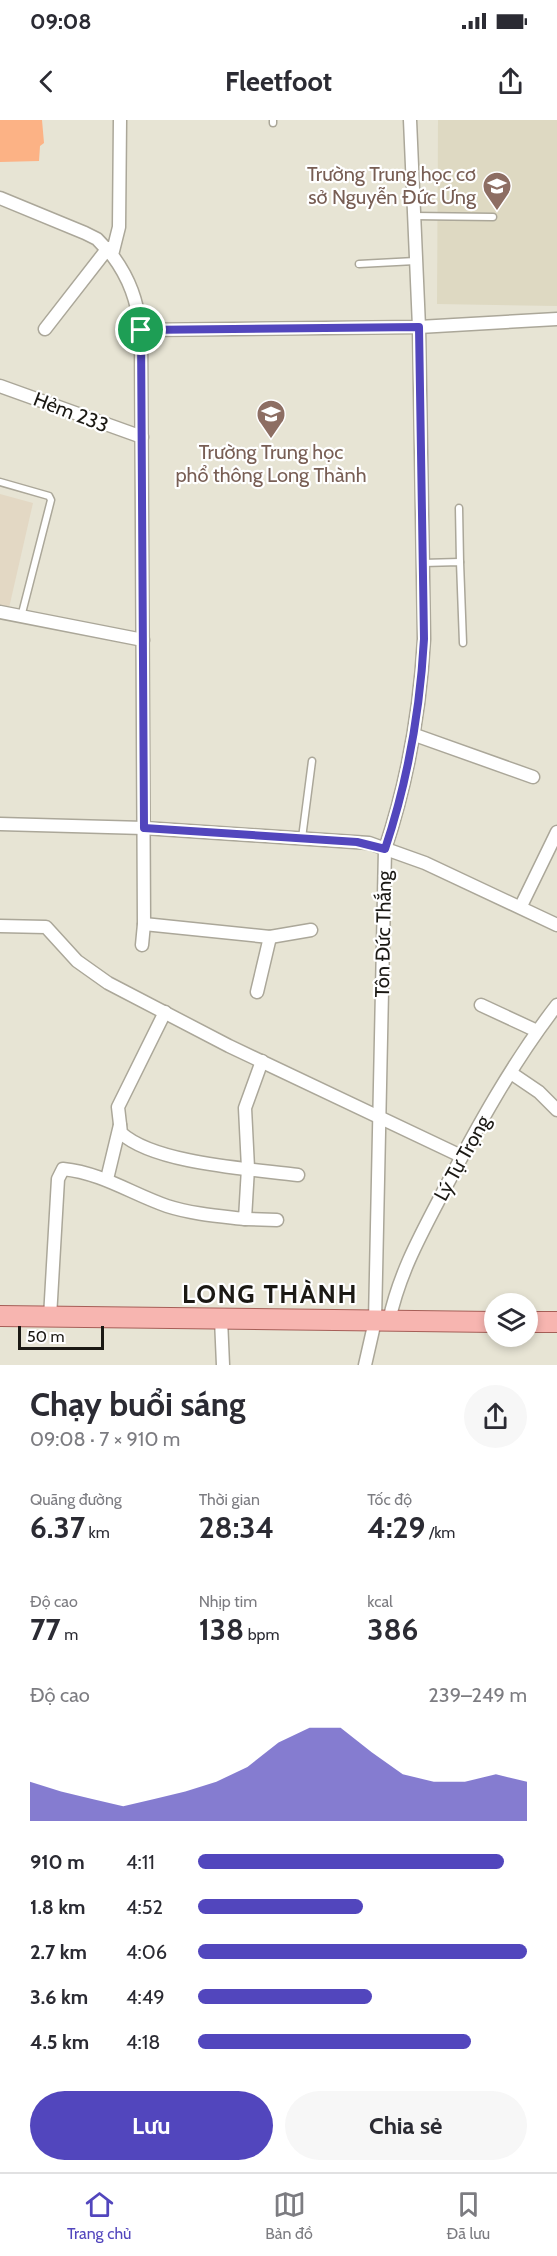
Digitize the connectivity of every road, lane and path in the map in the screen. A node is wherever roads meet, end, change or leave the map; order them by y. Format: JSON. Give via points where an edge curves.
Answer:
{"nodes":[{"id":1,"x":120,"y":120,"type":"edge"},
{"id":2,"x":410,"y":120,"type":"edge"},
{"id":3,"x":0,"y":198,"type":"edge"},
{"id":4,"x":412,"y":216,"type":"junction"},
{"id":5,"x":493,"y":218,"type":"dead end"},
{"id":6,"x":110,"y":252,"type":"junction"},
{"id":7,"x":415,"y":261,"type":"junction"},
{"id":8,"x":359,"y":264,"type":"dead end"},
{"id":9,"x":557,"y":320,"type":"edge"},
{"id":10,"x":419,"y":327,"type":"junction"},
{"id":11,"x":45,"y":329,"type":"dead end"},
{"id":12,"x":141,"y":330,"type":"junction"},
{"id":13,"x":0,"y":386,"type":"edge"},
{"id":14,"x":142,"y":437,"type":"junction"},
{"id":15,"x":0,"y":482,"type":"edge"},
{"id":16,"x":459,"y":508,"type":"dead end"},
{"id":17,"x":460,"y":562,"type":"junction"},
{"id":18,"x":423,"y":563,"type":"junction"},
{"id":19,"x":0,"y":612,"type":"edge"},
{"id":20,"x":21,"y":617,"type":"junction"},
{"id":21,"x":143,"y":640,"type":"junction"},
{"id":22,"x":463,"y":643,"type":"dead end"},
{"id":23,"x":415,"y":735,"type":"junction"},
{"id":24,"x":312,"y":761,"type":"dead end"},
{"id":25,"x":533,"y":777,"type":"dead end"},
{"id":26,"x":0,"y":824,"type":"edge"},
{"id":27,"x":144,"y":828,"type":"junction"},
{"id":28,"x":557,"y":832,"type":"edge"},
{"id":29,"x":302,"y":838,"type":"junction"},
{"id":30,"x":385,"y":849,"type":"junction"},
{"id":31,"x":520,"y":906,"type":"junction"},
{"id":32,"x":144,"y":924,"type":"junction"},
{"id":33,"x":557,"y":925,"type":"edge"},
{"id":34,"x":0,"y":926,"type":"edge"},
{"id":35,"x":311,"y":930,"type":"dead end"},
{"id":36,"x":270,"y":937,"type":"junction"},
{"id":37,"x":142,"y":945,"type":"dead end"},
{"id":38,"x":257,"y":992,"type":"dead end"},
{"id":39,"x":481,"y":1005,"type":"dead end"},
{"id":40,"x":557,"y":1005,"type":"edge"},
{"id":41,"x":165,"y":1012,"type":"junction"},
{"id":42,"x":537,"y":1031,"type":"junction"},
{"id":43,"x":262,"y":1062,"type":"junction"},
{"id":44,"x":511,"y":1073,"type":"junction"},
{"id":45,"x":557,"y":1110,"type":"edge"},
{"id":46,"x":379,"y":1117,"type":"junction"},
{"id":47,"x":120,"y":1125,"type":"junction"},
{"id":48,"x":460,"y":1156,"type":"junction"},
{"id":49,"x":248,"y":1168,"type":"junction"},
{"id":50,"x":298,"y":1175,"type":"dead end"},
{"id":51,"x":107,"y":1179,"type":"junction"},
{"id":52,"x":245,"y":1219,"type":"junction"},
{"id":53,"x":278,"y":1220,"type":"dead end"},
{"id":54,"x":0,"y":1316,"type":"edge"},
{"id":55,"x":50,"y":1317,"type":"junction"},
{"id":56,"x":221,"y":1320,"type":"junction"},
{"id":57,"x":382,"y":1321,"type":"junction"},
{"id":58,"x":484,"y":1322,"type":"edge"},
{"id":59,"x":223,"y":1365,"type":"edge"},
{"id":60,"x":365,"y":1365,"type":"edge"}],
"edges":[{"from":1,"to":6,"type":"street","via":[[119,227]]},
{"from":2,"to":4,"type":"street","name":"Tôn Đức Thắng"},
{"from":3,"to":6,"type":"street","via":[[85,233]]},
{"from":4,"to":5,"type":"lane"},
{"from":4,"to":7,"type":"street","name":"Tôn Đức Thắng"},
{"from":6,"to":11,"type":"street"},
{"from":6,"to":12,"type":"street","via":[[126,274],[136,298]]},
{"from":7,"to":8,"type":"lane"},
{"from":7,"to":10,"type":"street","name":"Tôn Đức Thắng"},
{"from":9,"to":10,"type":"street"},
{"from":10,"to":12,"type":"street"},
{"from":10,"to":18,"type":"street","name":"Tôn Đức Thắng"},
{"from":12,"to":14,"type":"street"},
{"from":13,"to":14,"type":"street","name":"Hẻm 233"},
{"from":14,"to":21,"type":"street"},
{"from":15,"to":20,"type":"lane","via":[[49,496],[51,500]]},
{"from":16,"to":17,"type":"lane"},
{"from":17,"to":18,"type":"lane"},
{"from":17,"to":22,"type":"lane"},
{"from":18,"to":23,"type":"street","name":"Tôn Đức Thắng","via":[[424,639]]},
{"from":19,"to":20,"type":"street"},
{"from":20,"to":21,"type":"street"},
{"from":21,"to":27,"type":"street"},
{"from":23,"to":25,"type":"street"},
{"from":23,"to":30,"type":"street","name":"Tôn Đức Thắng"},
{"from":24,"to":29,"type":"lane"},
{"from":26,"to":27,"type":"street"},
{"from":27,"to":29,"type":"street"},
{"from":27,"to":32,"type":"street"},
{"from":28,"to":31,"type":"street"},
{"from":29,"to":30,"type":"street","via":[[357,842]]},
{"from":30,"to":31,"type":"street","via":[[426,863]]},
{"from":30,"to":46,"type":"street","name":"Tôn Đức Thắng"},
{"from":31,"to":33,"type":"street"},
{"from":32,"to":36,"type":"street"},
{"from":32,"to":37,"type":"street"},
{"from":34,"to":41,"type":"street","via":[[46,927],[89,971]]},
{"from":35,"to":36,"type":"street"},
{"from":36,"to":38,"type":"street"},
{"from":39,"to":42,"type":"street"},
{"from":40,"to":42,"type":"street","name":"Lý Tự Trọng"},
{"from":41,"to":43,"type":"street"},
{"from":41,"to":47,"type":"street","via":[[118,1107]]},
{"from":42,"to":44,"type":"street","name":"Lý Tự Trọng"},
{"from":43,"to":46,"type":"street"},
{"from":43,"to":49,"type":"street","via":[[245,1108]]},
{"from":44,"to":45,"type":"street"},
{"from":44,"to":48,"type":"street","name":"Lý Tự Trọng"},
{"from":46,"to":48,"type":"street"},
{"from":46,"to":57,"type":"street","name":"Tôn Đức Thắng"},
{"from":47,"to":49,"type":"street","via":[[126,1138],[152,1149],[187,1160]]},
{"from":47,"to":51,"type":"street"},
{"from":48,"to":57,"type":"street","name":"Lý Tự Trọng"},
{"from":49,"to":50,"type":"street"},
{"from":49,"to":52,"type":"street"},
{"from":51,"to":52,"type":"street","via":[[168,1206]]},
{"from":51,"to":55,"type":"street","via":[[67,1169],[60,1173]]},
{"from":52,"to":53,"type":"street"},
{"from":54,"to":55,"type":"main road"},
{"from":55,"to":56,"type":"main road"},
{"from":56,"to":57,"type":"main road"},
{"from":56,"to":59,"type":"street"},
{"from":57,"to":58,"type":"main road"},
{"from":57,"to":60,"type":"street","name":"Lý Tự Trọng"}]}
